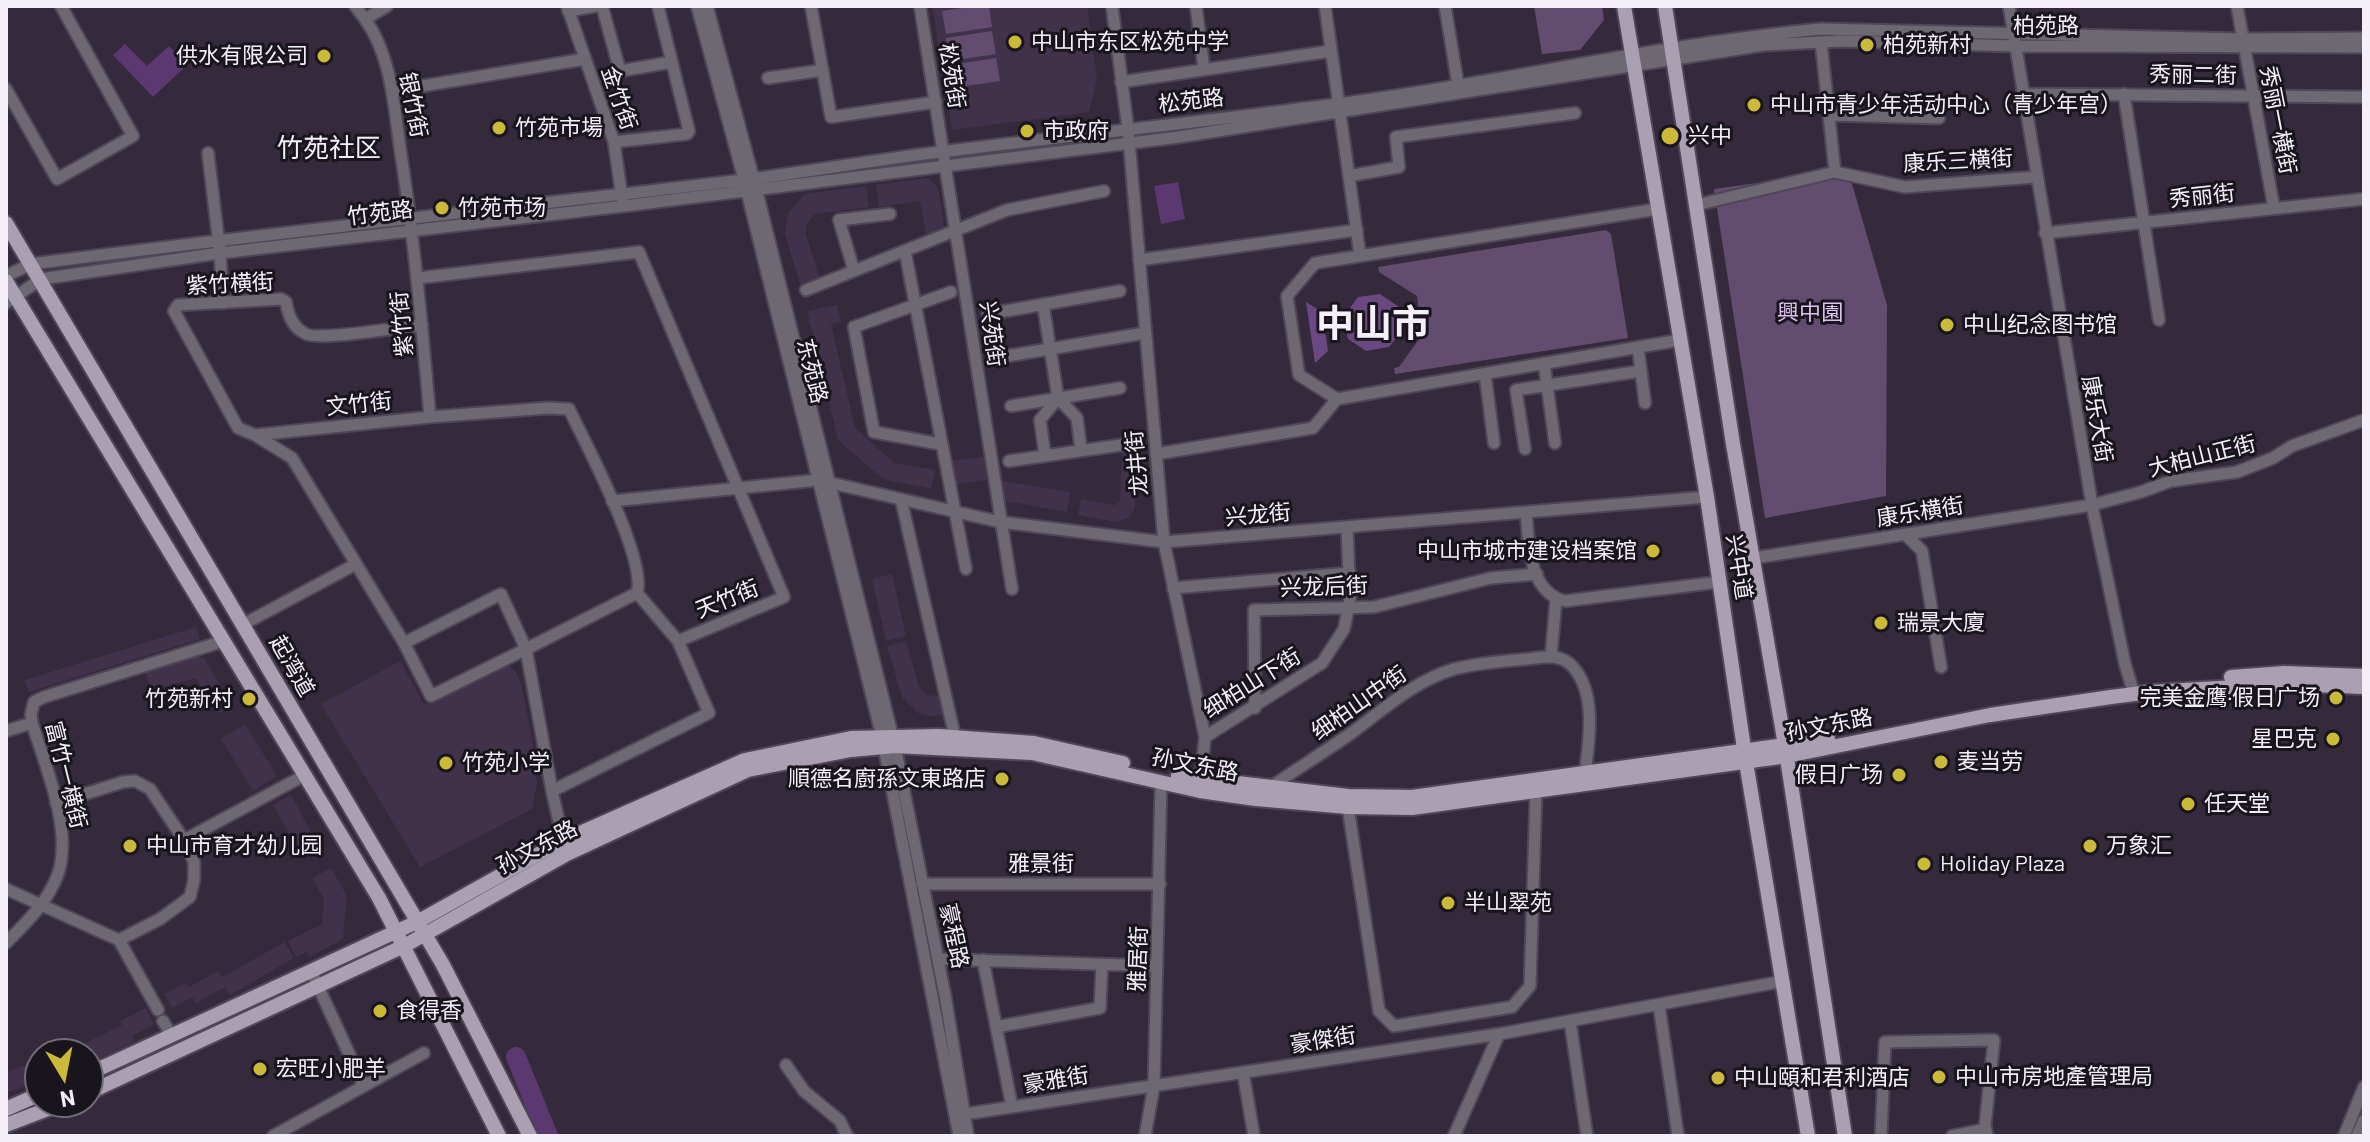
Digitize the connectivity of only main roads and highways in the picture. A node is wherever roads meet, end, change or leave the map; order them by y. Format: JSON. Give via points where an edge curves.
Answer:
{"nodes":[{"id":1,"x":1624,"y":6,"type":"edge"},
{"id":2,"x":1665,"y":6,"type":"edge"},
{"id":3,"x":6,"y":223,"type":"edge"},
{"id":4,"x":6,"y":278,"type":"edge"},
{"id":5,"x":10,"y":300,"type":"edge"},
{"id":6,"x":2364,"y":676,"type":"edge"},
{"id":7,"x":2364,"y":687,"type":"edge"},
{"id":8,"x":2132,"y":689,"type":"junction"},
{"id":9,"x":889,"y":742,"type":"junction"},
{"id":10,"x":1786,"y":751,"type":"junction"},
{"id":11,"x":1746,"y":757,"type":"junction"},
{"id":12,"x":1200,"y":785,"type":"junction"},
{"id":13,"x":358,"y":822,"type":"junction"},
{"id":14,"x":340,"y":833,"type":"junction"},
{"id":15,"x":421,"y":929,"type":"junction"},
{"id":16,"x":396,"y":931,"type":"junction"},
{"id":17,"x":404,"y":946,"type":"junction"},
{"id":18,"x":477,"y":1031,"type":"junction"},
{"id":19,"x":453,"y":1045,"type":"junction"},
{"id":20,"x":104,"y":1067,"type":"edge"},
{"id":21,"x":104,"y":1086,"type":"edge"},
{"id":22,"x":499,"y":1136,"type":"edge"},
{"id":23,"x":530,"y":1136,"type":"edge"},
{"id":24,"x":1808,"y":1136,"type":"edge"},
{"id":25,"x":1845,"y":1136,"type":"edge"}],
"edges":[{"from":1,"to":11,"type":"main road","name":"兴中道"},
{"from":2,"to":10,"type":"main road","name":"兴中道"},
{"from":3,"to":13,"type":"main road","name":"起湾道"},
{"from":4,"to":5,"type":"main road","name":"起湾道"},
{"from":5,"to":14,"type":"main road","name":"起湾道"},
{"from":6,"to":8,"type":"main road","name":"孙文东路","via":[[2284,673]]},
{"from":7,"to":8,"type":"main road","name":"孙文东路"},
{"from":8,"to":10,"type":"main road","name":"孙文东路","via":[[1999,706]]},
{"from":9,"to":12,"type":"main road","name":"孙文东路","via":[[1032,753],[1161,782]]},
{"from":9,"to":12,"type":"main road","name":"孙文东路","via":[[955,737],[1034,743]]},
{"from":9,"to":15,"type":"main road","name":"孙文东路","via":[[851,738],[745,760],[565,847]]},
{"from":10,"to":11,"type":"main road","name":"孙文东路"},
{"from":10,"to":25,"type":"main road","name":"兴中道"},
{"from":11,"to":12,"type":"main road","name":"孙文东路","via":[[1412,797]]},
{"from":11,"to":12,"type":"main road","name":"孙文东路","via":[[1412,808],[1256,799]]},
{"from":11,"to":24,"type":"main road","name":"兴中道"},
{"from":13,"to":14,"type":"main road"},
{"from":13,"to":15,"type":"main road","name":"起湾道"},
{"from":14,"to":16,"type":"main road","name":"起湾道"},
{"from":15,"to":16,"type":"main road","name":"孙文东路"},
{"from":15,"to":17,"type":"main road","name":"孙文东路"},
{"from":15,"to":18,"type":"main road","name":"起湾道"},
{"from":16,"to":17,"type":"main road","name":"起湾道"},
{"from":16,"to":20,"type":"main road","name":"孙文东路"},
{"from":17,"to":19,"type":"main road","name":"起湾道"},
{"from":17,"to":21,"type":"main road","name":"孙文东路"},
{"from":18,"to":19,"type":"main road"},
{"from":18,"to":23,"type":"main road","name":"起湾道"},
{"from":19,"to":22,"type":"main road","name":"起湾道"}]}
